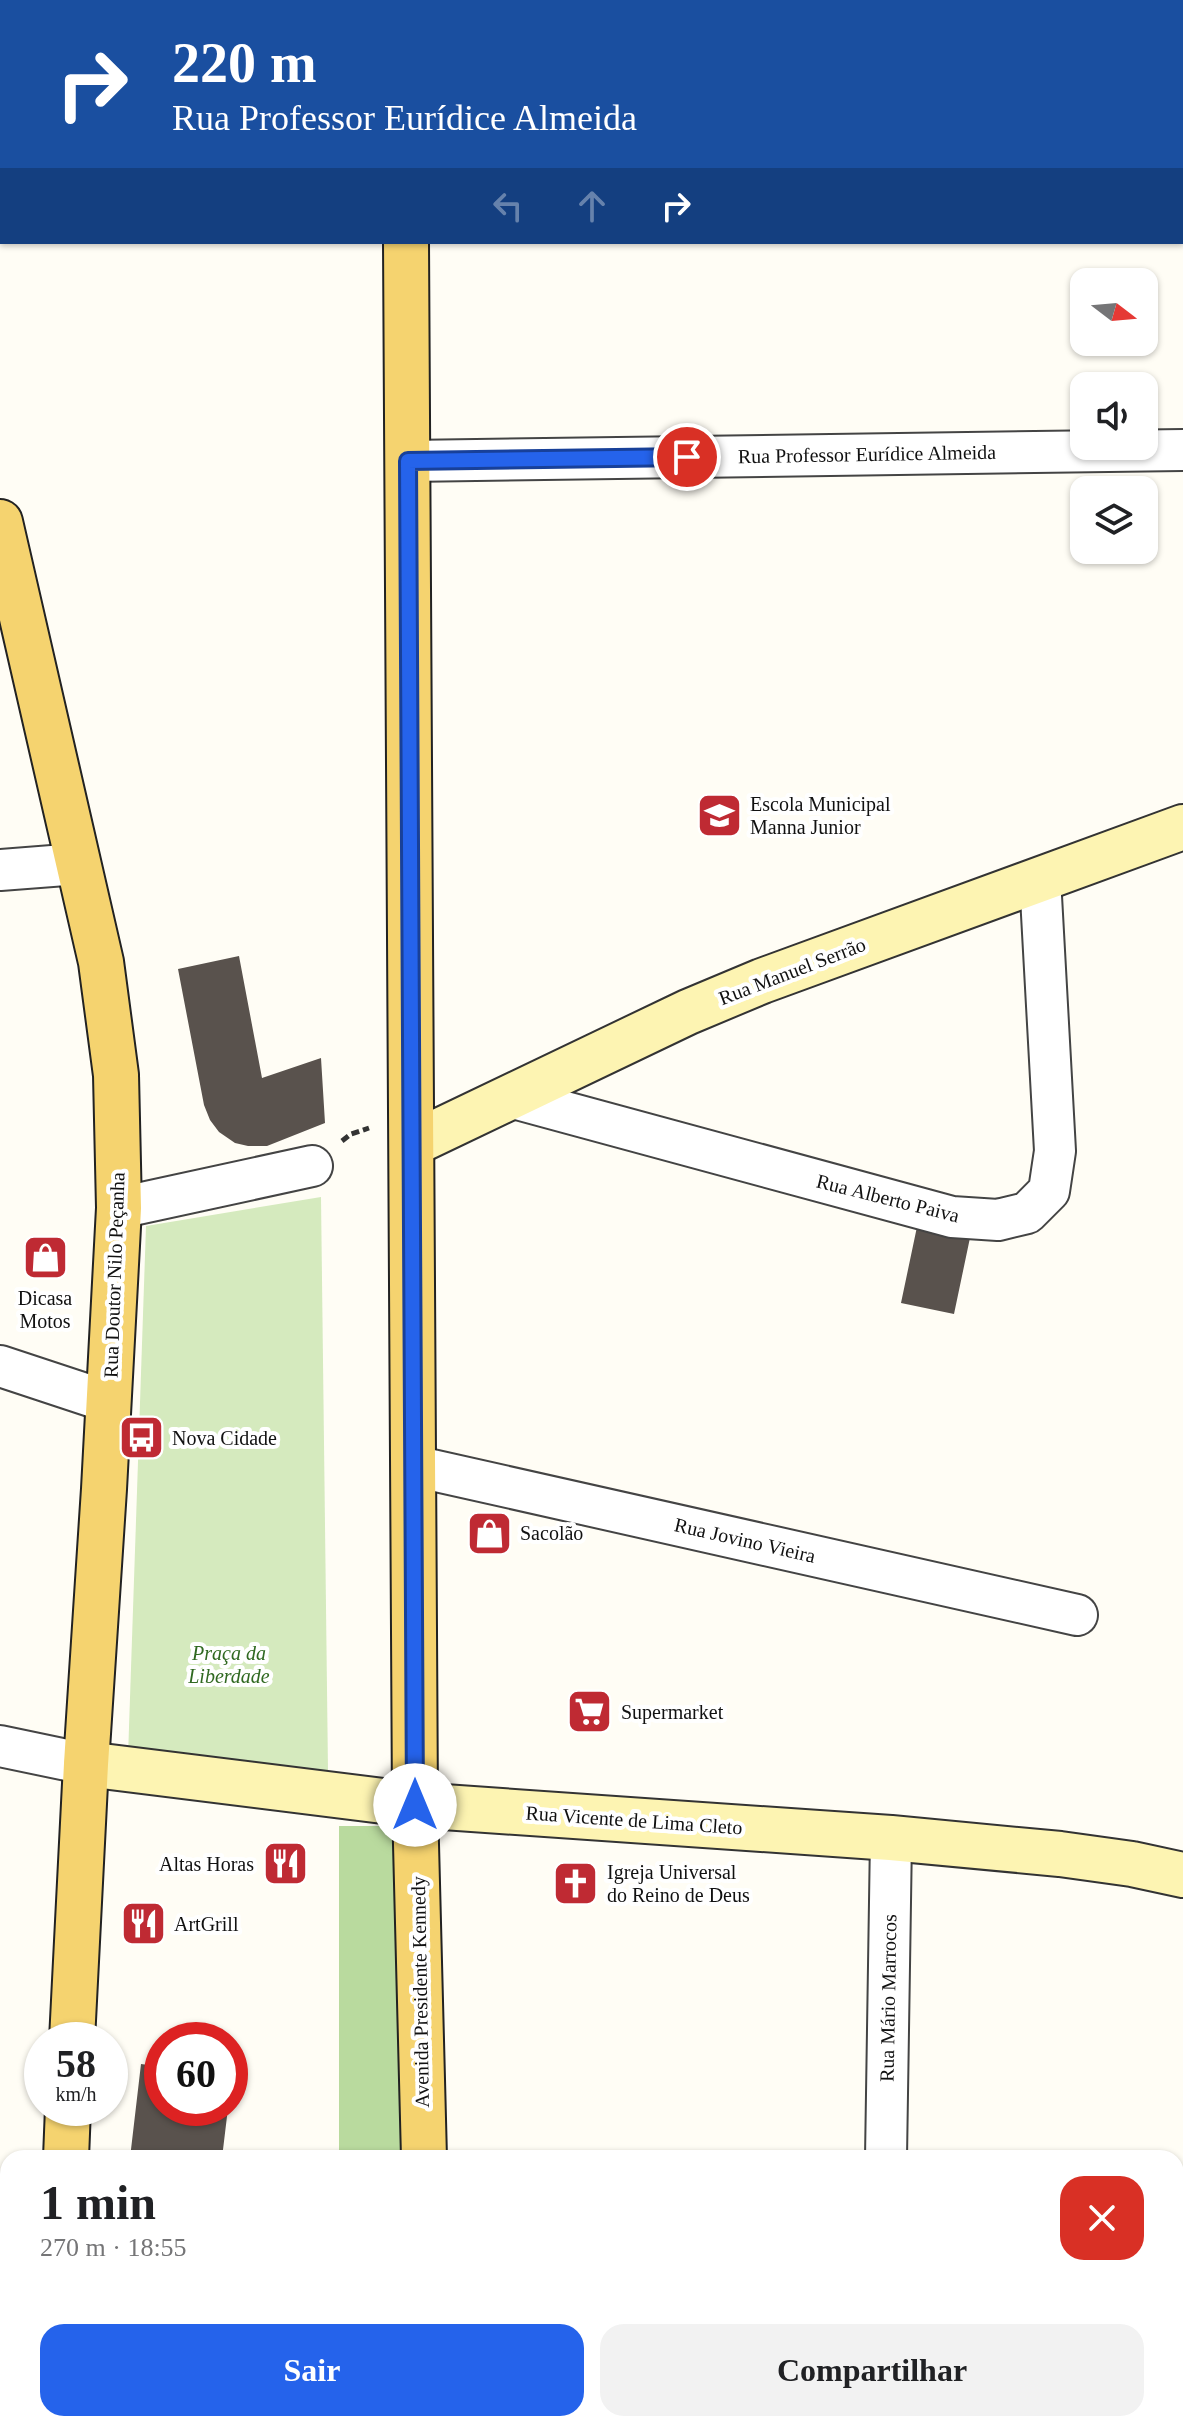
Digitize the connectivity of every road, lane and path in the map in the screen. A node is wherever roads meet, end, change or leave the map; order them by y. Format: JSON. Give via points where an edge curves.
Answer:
{"nodes":[{"id":1,"x":406,"y":244,"type":"edge"},
{"id":2,"x":1183,"y":450,"type":"edge"},
{"id":3,"x":408,"y":461,"type":"junction"},
{"id":4,"x":0,"y":522,"type":"edge"},
{"id":5,"x":1183,"y":827,"type":"edge"},
{"id":6,"x":78,"y":864,"type":"junction"},
{"id":7,"x":0,"y":870,"type":"edge"},
{"id":8,"x":1040,"y":878,"type":"junction"},
{"id":9,"x":510,"y":1097,"type":"junction"},
{"id":10,"x":412,"y":1144,"type":"junction"},
{"id":11,"x":312,"y":1166,"type":"dead end"},
{"id":12,"x":119,"y":1208,"type":"junction"},
{"id":13,"x":0,"y":1366,"type":"edge"},
{"id":14,"x":109,"y":1402,"type":"junction"},
{"id":15,"x":414,"y":1466,"type":"junction"},
{"id":16,"x":1077,"y":1615,"type":"dead end"},
{"id":17,"x":0,"y":1746,"type":"edge"},
{"id":18,"x":86,"y":1764,"type":"junction"},
{"id":19,"x":415,"y":1805,"type":"junction"},
{"id":20,"x":891,"y":1838,"type":"junction"},
{"id":21,"x":1183,"y":1875,"type":"edge"},
{"id":22,"x":73,"y":2022,"type":"edge"},
{"id":23,"x":67,"y":2126,"type":"edge"},
{"id":24,"x":66,"y":2150,"type":"edge"},
{"id":25,"x":424,"y":2150,"type":"edge"},
{"id":26,"x":886,"y":2150,"type":"edge"}],
"edges":[{"from":1,"to":3,"type":"main road","name":"Avenida Presidente Kennedy"},
{"from":2,"to":3,"type":"street","name":"Rua Professor Eurídice Almeida"},
{"from":3,"to":10,"type":"main road","name":"Avenida Presidente Kennedy"},
{"from":4,"to":6,"type":"main road","name":"Rua Doutor Nilo Peçanha"},
{"from":5,"to":8,"type":"main road","name":"Rua Manuel Serrão"},
{"from":6,"to":7,"type":"street"},
{"from":6,"to":12,"type":"main road","name":"Rua Doutor Nilo Peçanha","via":[[101,962],[116,1075]]},
{"from":8,"to":9,"type":"main road","name":"Rua Manuel Serrão","via":[[738,991]]},
{"from":8,"to":9,"type":"street","name":"Rua Alberto Paiva","via":[[1055,1151],[1049,1191],[1027,1213],[998,1220],[952,1217]]},
{"from":9,"to":10,"type":"main road","name":"Rua Manuel Serrão"},
{"from":10,"to":15,"type":"main road","name":"Avenida Presidente Kennedy"},
{"from":11,"to":12,"type":"street"},
{"from":12,"to":14,"type":"main road","name":"Rua Doutor Nilo Peçanha"},
{"from":13,"to":14,"type":"street"},
{"from":14,"to":18,"type":"main road","name":"Rua Doutor Nilo Peçanha"},
{"from":15,"to":16,"type":"street","name":"Rua Jovino Vieira"},
{"from":15,"to":19,"type":"main road","name":"Avenida Presidente Kennedy"},
{"from":17,"to":18,"type":"street"},
{"from":18,"to":19,"type":"main road","name":"Rua Vicente de Lima Cleto"},
{"from":18,"to":22,"type":"main road","name":"Rua Doutor Nilo Peçanha"},
{"from":19,"to":20,"type":"main road","name":"Rua Vicente de Lima Cleto"},
{"from":19,"to":25,"type":"main road","name":"Avenida Presidente Kennedy"},
{"from":20,"to":21,"type":"main road","name":"Rua Vicente de Lima Cleto","via":[[1060,1854]]},
{"from":20,"to":26,"type":"street","name":"Rua Mário Marrocos"},
{"from":23,"to":24,"type":"main road"}]}
